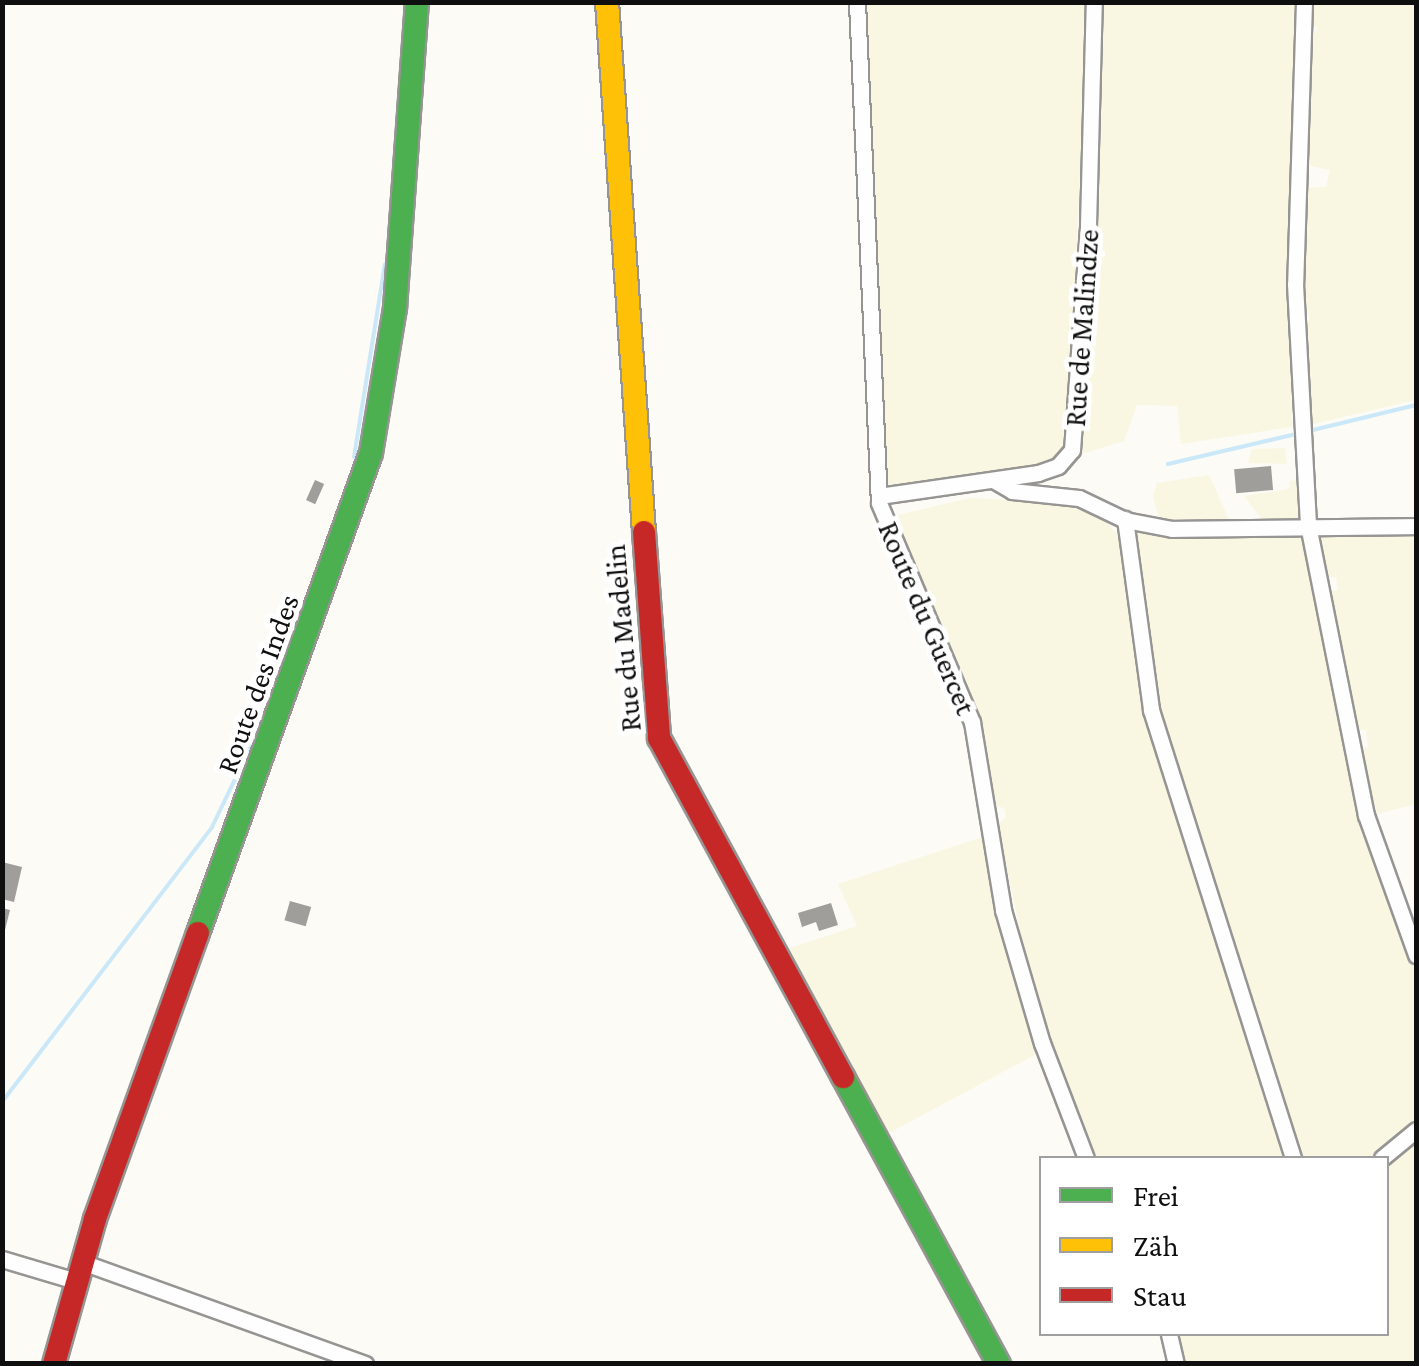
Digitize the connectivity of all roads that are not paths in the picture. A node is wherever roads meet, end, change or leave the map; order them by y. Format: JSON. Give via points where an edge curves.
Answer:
{"nodes":[{"id":1,"x":417,"y":2,"type":"edge"},
{"id":2,"x":607,"y":2,"type":"edge"},
{"id":3,"x":857,"y":2,"type":"edge"},
{"id":4,"x":1094,"y":2,"type":"edge"},
{"id":5,"x":1304,"y":2,"type":"edge"},
{"id":6,"x":995,"y":481,"type":"junction"},
{"id":7,"x":879,"y":496,"type":"junction"},
{"id":8,"x":1125,"y":520,"type":"junction"},
{"id":9,"x":1308,"y":525,"type":"junction"},
{"id":10,"x":1416,"y":526,"type":"edge"},
{"id":11,"x":1416,"y":955,"type":"edge"},
{"id":12,"x":1416,"y":1130,"type":"edge"},
{"id":13,"x":1085,"y":1156,"type":"edge"},
{"id":14,"x":1292,"y":1156,"type":"edge"},
{"id":15,"x":1384,"y":1156,"type":"edge"},
{"id":16,"x":2,"y":1260,"type":"edge"},
{"id":17,"x":79,"y":1272,"type":"junction"},
{"id":18,"x":1169,"y":1336,"type":"edge"},
{"id":19,"x":54,"y":1364,"type":"edge"},
{"id":20,"x":365,"y":1364,"type":"edge"},
{"id":21,"x":1000,"y":1364,"type":"edge"},
{"id":22,"x":1176,"y":1364,"type":"edge"}],
"edges":[{"from":1,"to":17,"type":"street","name":"Route des Indes","via":[[393,324],[371,453]]},
{"from":2,"to":21,"type":"street","name":"Rue du Madelin","via":[[658,738]]},
{"from":3,"to":7,"type":"street","name":"Route du Guercet"},
{"from":4,"to":6,"type":"street","name":"Rue de Malindze","via":[[1074,445],[1054,468]]},
{"from":5,"to":9,"type":"street","via":[[1296,284]]},
{"from":6,"to":7,"type":"street","name":"Rue de Malindze"},
{"from":6,"to":8,"type":"street","via":[[1019,492],[1078,498]]},
{"from":7,"to":13,"type":"street","name":"Route du Guercet","via":[[890,538],[974,730],[1003,910]]},
{"from":8,"to":9,"type":"street","via":[[1172,528]]},
{"from":8,"to":14,"type":"street","via":[[1151,710]]},
{"from":9,"to":10,"type":"street"},
{"from":9,"to":11,"type":"street","via":[[1366,815]]},
{"from":12,"to":15,"type":"street"},
{"from":16,"to":17,"type":"street"},
{"from":17,"to":19,"type":"street","name":"Route des Indes"},
{"from":17,"to":20,"type":"street"},
{"from":18,"to":22,"type":"street"}]}
